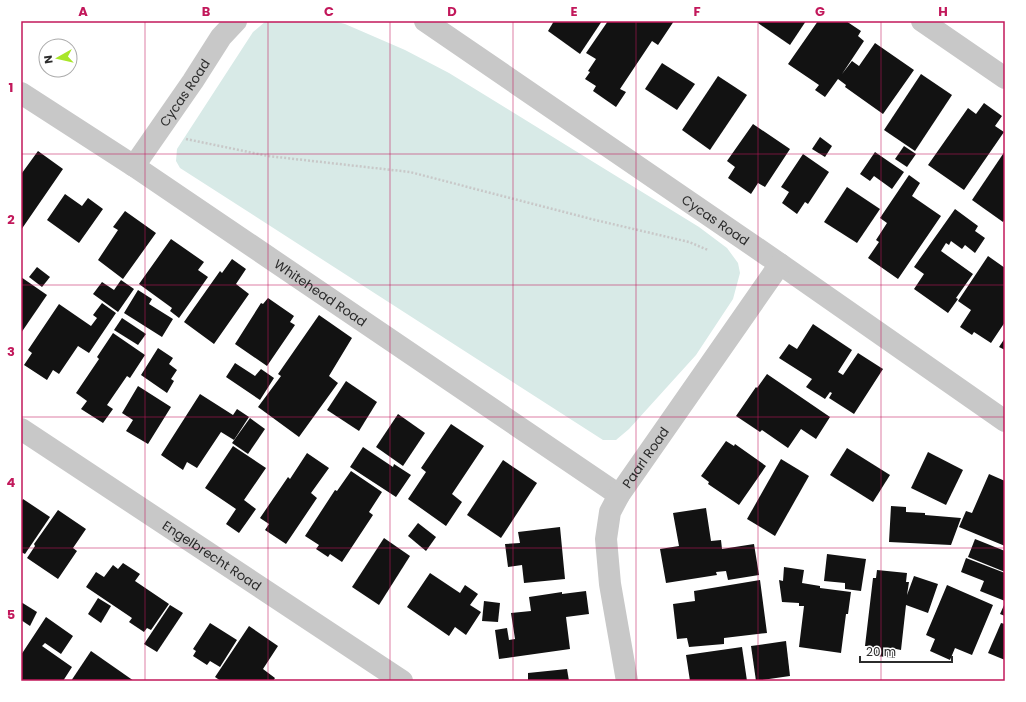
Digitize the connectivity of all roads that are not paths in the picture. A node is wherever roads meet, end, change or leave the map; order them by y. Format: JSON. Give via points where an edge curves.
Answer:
{"nodes":[{"id":1,"x":236,"y":21,"type":"edge"},
{"id":2,"x":425,"y":21,"type":"edge"},
{"id":3,"x":922,"y":21,"type":"edge"},
{"id":4,"x":1005,"y":78,"type":"edge"},
{"id":5,"x":21,"y":93,"type":"edge"},
{"id":6,"x":134,"y":166,"type":"junction"},
{"id":7,"x":780,"y":264,"type":"junction"},
{"id":8,"x":1005,"y":421,"type":"edge"},
{"id":9,"x":21,"y":429,"type":"edge"},
{"id":10,"x":619,"y":495,"type":"junction"},
{"id":11,"x":402,"y":681,"type":"edge"},
{"id":12,"x":627,"y":681,"type":"edge"}],
"edges":[{"from":1,"to":6,"type":"street","name":"Cycas Road","via":[[221,37]]},
{"from":2,"to":7,"type":"street","name":"Cycas Road"},
{"from":3,"to":4,"type":"street"},
{"from":5,"to":6,"type":"street","name":"Whitehead Road"},
{"from":6,"to":10,"type":"street","name":"Whitehead Road"},
{"from":7,"to":8,"type":"street","name":"Cycas Road"},
{"from":7,"to":10,"type":"street","name":"Paarl Road"},
{"from":9,"to":11,"type":"street","name":"Engelbrecht Road"},
{"from":10,"to":12,"type":"street","name":"Paarl Road","via":[[610,512],[606,539],[610,584]]}]}
